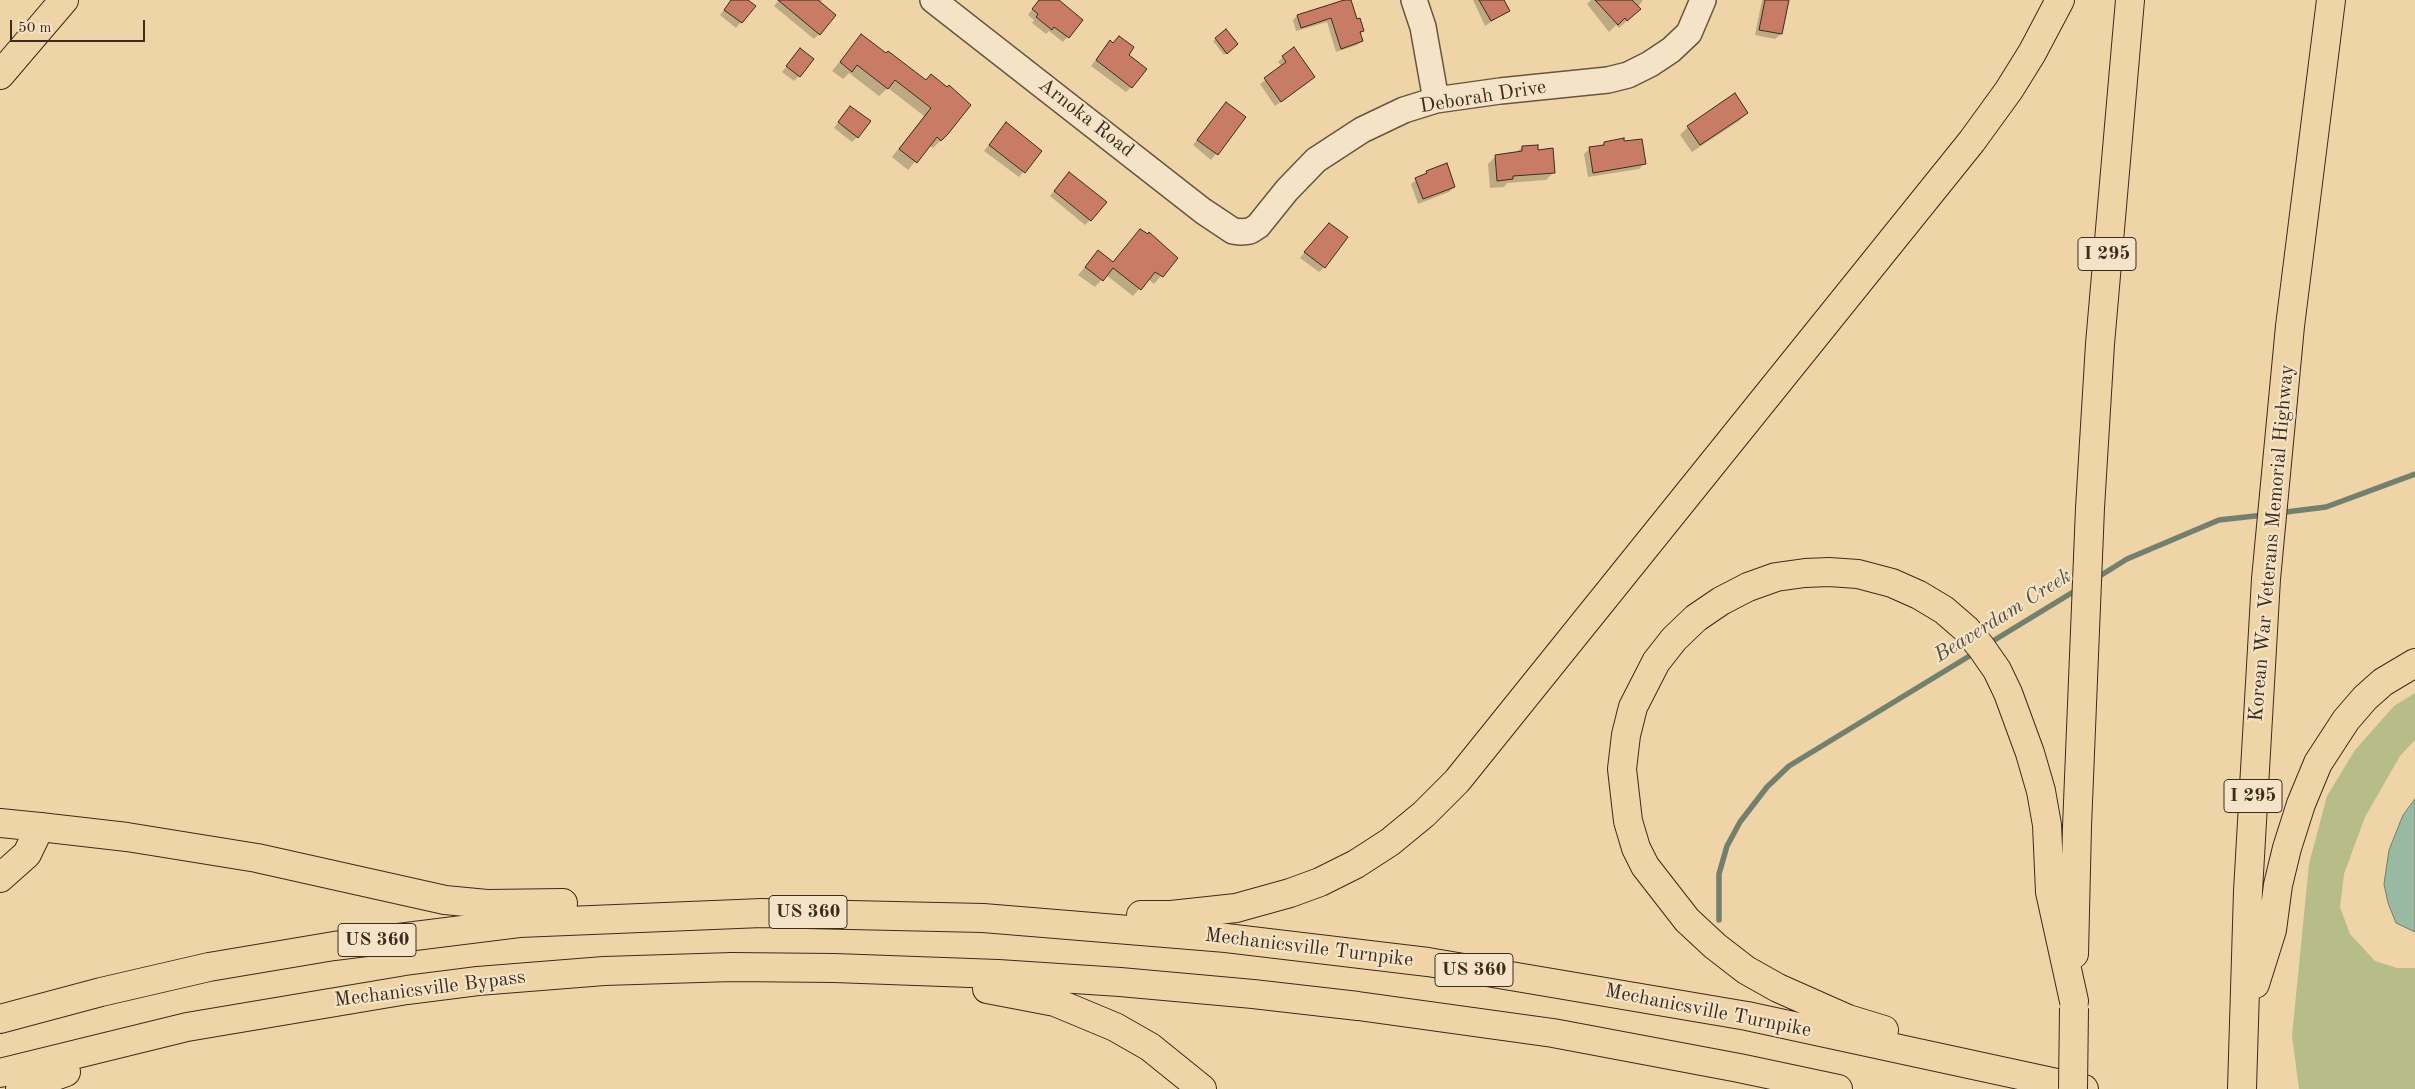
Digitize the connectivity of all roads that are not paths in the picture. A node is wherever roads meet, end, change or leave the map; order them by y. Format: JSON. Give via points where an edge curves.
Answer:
{"nodes":[{"id":1,"x":64,"y":0,"type":"edge"},
{"id":2,"x":933,"y":0,"type":"edge"},
{"id":3,"x":1414,"y":0,"type":"edge"},
{"id":4,"x":1703,"y":0,"type":"edge"},
{"id":5,"x":2060,"y":0,"type":"edge"},
{"id":6,"x":2130,"y":0,"type":"edge"},
{"id":7,"x":2331,"y":0,"type":"edge"},
{"id":8,"x":0,"y":75,"type":"edge"},
{"id":9,"x":1436,"y":100,"type":"junction"},
{"id":10,"x":1241,"y":232,"type":"joint"},
{"id":11,"x":2415,"y":663,"type":"edge"},
{"id":12,"x":0,"y":823,"type":"edge"},
{"id":13,"x":40,"y":826,"type":"junction"},
{"id":14,"x":0,"y":878,"type":"edge"},
{"id":15,"x":762,"y":912,"type":"junction"},
{"id":16,"x":855,"y":914,"type":"junction"},
{"id":17,"x":604,"y":971,"type":"junction"},
{"id":18,"x":340,"y":1000,"type":"junction"},
{"id":19,"x":2074,"y":1004,"type":"junction"},
{"id":20,"x":2245,"y":1014,"type":"junction"},
{"id":21,"x":0,"y":1019,"type":"edge"},
{"id":22,"x":0,"y":1073,"type":"edge"},
{"id":23,"x":20,"y":1089,"type":"edge"},
{"id":24,"x":1202,"y":1089,"type":"edge"},
{"id":25,"x":1838,"y":1089,"type":"edge"},
{"id":26,"x":2073,"y":1089,"type":"edge"},
{"id":27,"x":2084,"y":1089,"type":"edge"},
{"id":28,"x":2093,"y":1089,"type":"edge"},
{"id":29,"x":2242,"y":1089,"type":"edge"}],
"edges":[{"from":1,"to":8,"type":"main road"},
{"from":2,"to":10,"type":"street","name":"Arnoka Road","via":[[1203,211],[1233,231]]},
{"from":3,"to":9,"type":"street","via":[[1423,27]]},
{"from":4,"to":9,"type":"street","name":"Deborah Drive","via":[[1689,33],[1664,55],[1628,75]]},
{"from":5,"to":16,"type":"main road","via":[[2018,75],[1972,140],[1457,781],[1390,842],[1356,864],[1312,885],[1236,908],[1142,915],[1078,911]]},
{"from":6,"to":19,"type":"main road","number":"I 295","via":[[2100,344],[2090,508],[2076,827]]},
{"from":7,"to":20,"type":"main road","name":"Korean War Veterans Memorial Highway","number":"I 295","via":[[2279,428],[2266,579],[2248,891]]},
{"from":9,"to":10,"type":"street","name":"Deborah Drive","via":[[1404,110],[1329,150],[1286,190],[1258,226]]},
{"from":11,"to":20,"type":"main road","via":[[2383,682],[2365,698],[2346,720],[2318,763],[2287,848],[2272,930]]},
{"from":12,"to":13,"type":"main road"},
{"from":13,"to":14,"type":"main road","via":[[26,854]]},
{"from":13,"to":15,"type":"main road","via":[[230,853],[445,900]]},
{"from":15,"to":16,"type":"main road","name":"Mechanicsville Turnpike","number":"US 360"},
{"from":15,"to":21,"type":"main road","number":"US 360","via":[[519,923],[408,935],[209,967]]},
{"from":16,"to":27,"type":"main road","name":"Mechanicsville Turnpike","number":"US 360","via":[[983,918],[1132,929],[1418,961],[1747,1016]]},
{"from":17,"to":18,"type":"main road","name":"Mechanicsville Bypass","number":"US 360","via":[[478,981]]},
{"from":17,"to":24,"type":"main road","via":[[948,986],[1030,996],[1082,1012],[1115,1027],[1150,1047]]},
{"from":17,"to":25,"type":"main road","name":"Mechanicsville Bypass","number":"US 360","via":[[732,967],[868,968],[1120,982],[1253,994],[1553,1033]]},
{"from":18,"to":22,"type":"main road","name":"Mechanicsville Bypass","number":"US 360","via":[[187,1027]]},
{"from":18,"to":23,"type":"main road","via":[[194,1040],[109,1059]]},
{"from":19,"to":26,"type":"main road","number":"I 295","bridge":true},
{"from":19,"to":28,"type":"main road","via":[[2050,892],[2047,825],[2041,791],[2008,693],[1992,662],[1966,629],[1944,610],[1892,583],[1858,574],[1805,572],[1776,577],[1748,587],[1696,618],[1674,639],[1656,662],[1639,693],[1626,734],[1622,769],[1624,798],[1636,848],[1645,866],[1687,920],[1746,970],[1848,1019]]},
{"from":20,"to":29,"type":"main road","name":"Korean War Veterans Memorial Highway","number":"I 295"}]}
